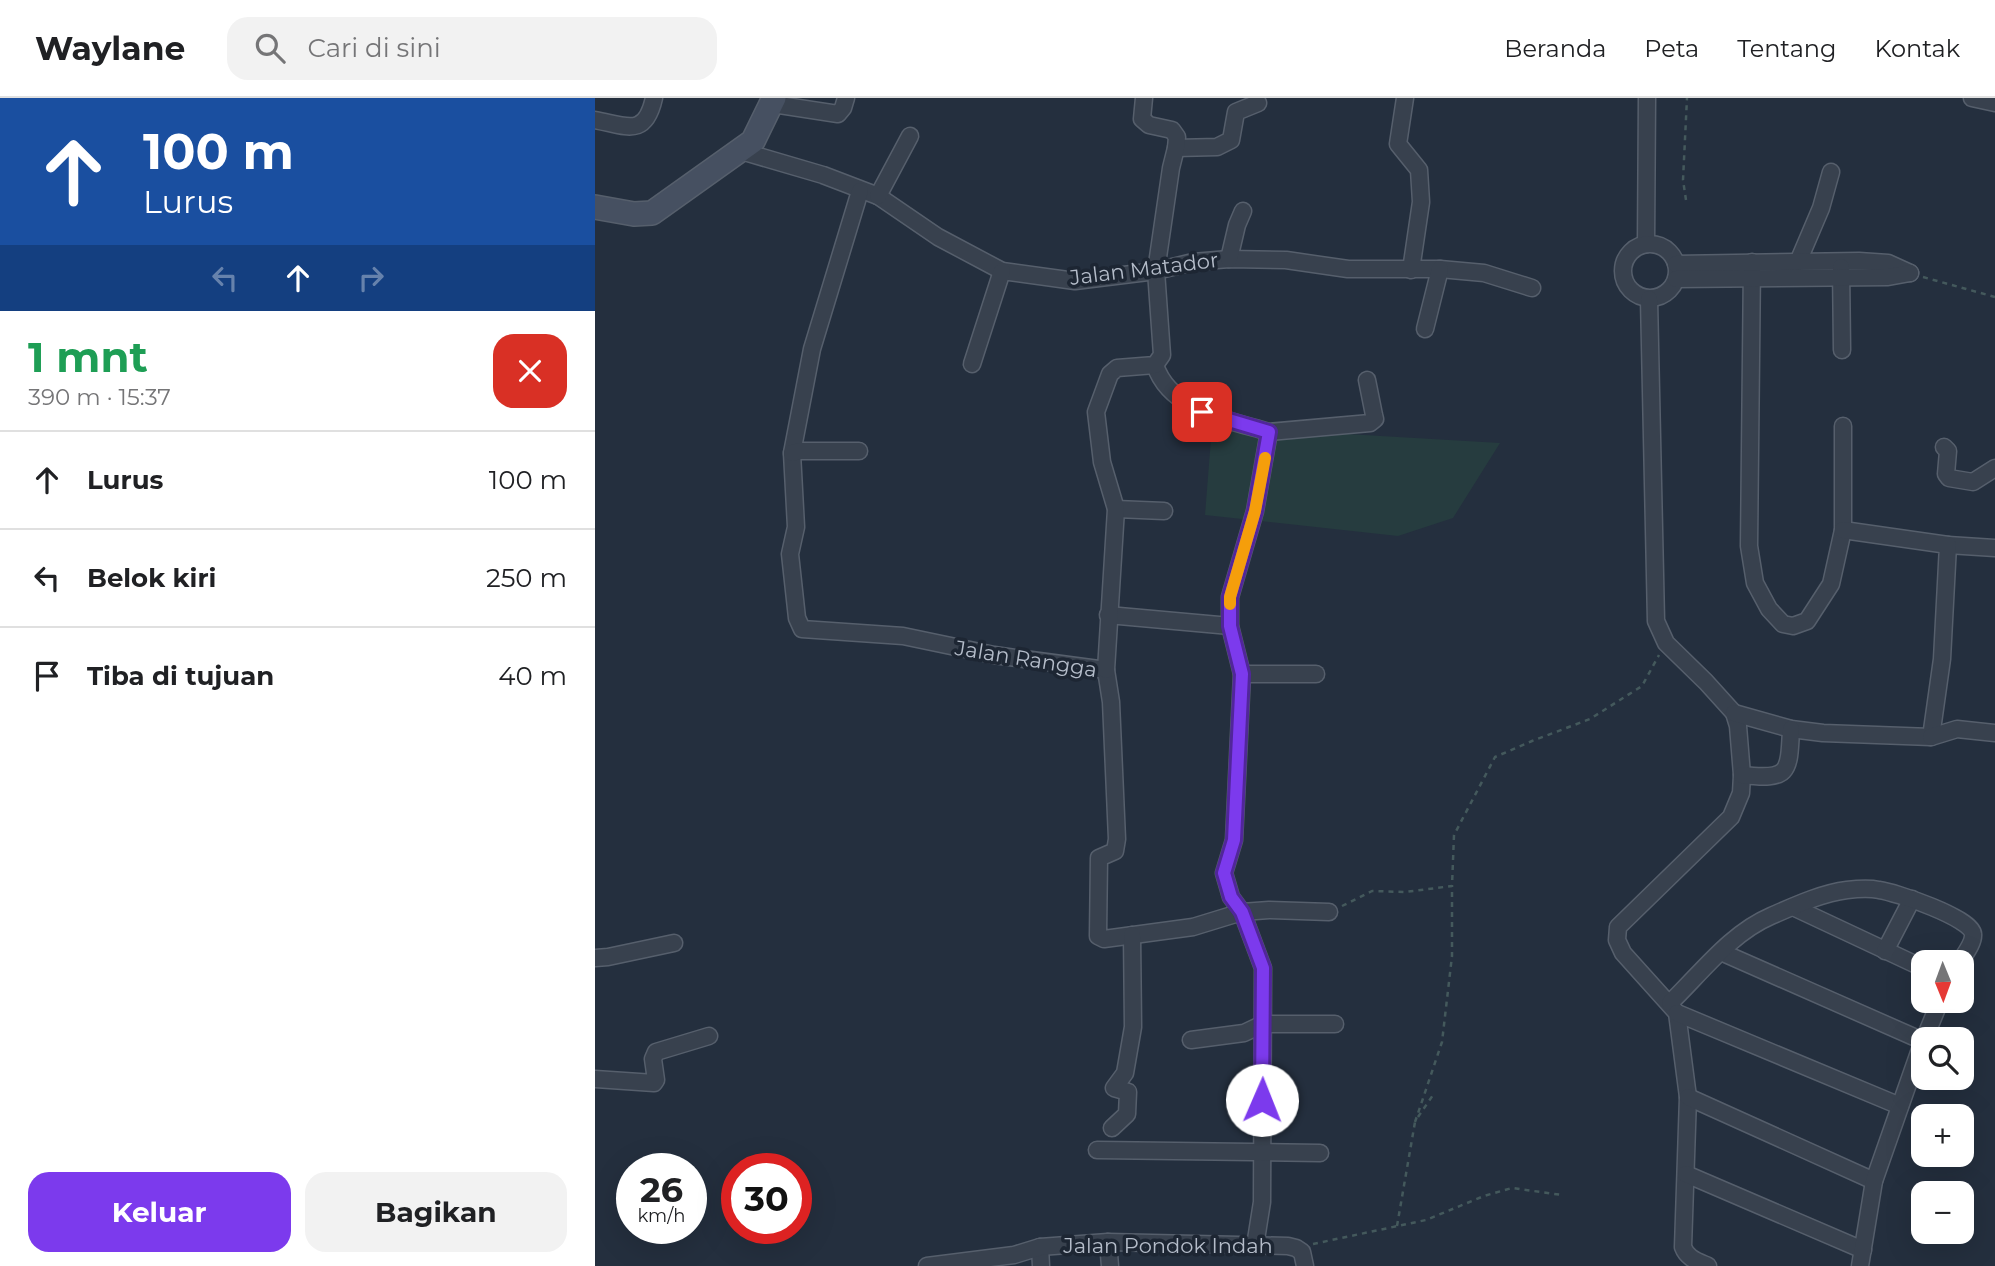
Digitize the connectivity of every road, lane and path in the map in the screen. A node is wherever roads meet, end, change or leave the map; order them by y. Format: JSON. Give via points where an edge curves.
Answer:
{"nodes":[{"id":1,"x":654,"y":98,"type":"edge"},
{"id":2,"x":846,"y":98,"type":"edge"},
{"id":3,"x":1144,"y":98,"type":"edge"},
{"id":4,"x":1405,"y":98,"type":"edge"},
{"id":5,"x":1647,"y":98,"type":"edge"},
{"id":6,"x":1687,"y":98,"type":"edge"},
{"id":7,"x":1972,"y":98,"type":"edge"},
{"id":8,"x":773,"y":101,"type":"edge"},
{"id":9,"x":1258,"y":103,"type":"dead end"},
{"id":10,"x":1995,"y":103,"type":"edge"},
{"id":11,"x":595,"y":120,"type":"edge"},
{"id":12,"x":909,"y":136,"type":"dead end"},
{"id":13,"x":1177,"y":149,"type":"junction"},
{"id":14,"x":741,"y":151,"type":"junction"},
{"id":15,"x":1831,"y":172,"type":"dead end"},
{"id":16,"x":860,"y":191,"type":"junction"},
{"id":17,"x":878,"y":196,"type":"junction"},
{"id":18,"x":1686,"y":200,"type":"dead end"},
{"id":19,"x":595,"y":207,"type":"edge"},
{"id":20,"x":1243,"y":211,"type":"dead end"},
{"id":21,"x":1646,"y":244,"type":"junction"},
{"id":22,"x":1229,"y":259,"type":"junction"},
{"id":23,"x":1841,"y":261,"type":"junction"},
{"id":24,"x":1752,"y":262,"type":"junction"},
{"id":25,"x":1798,"y":262,"type":"junction"},
{"id":26,"x":1440,"y":269,"type":"junction"},
{"id":27,"x":1411,"y":270,"type":"junction"},
{"id":28,"x":1002,"y":271,"type":"junction"},
{"id":29,"x":1156,"y":271,"type":"junction"},
{"id":30,"x":1676,"y":271,"type":"junction"},
{"id":31,"x":1910,"y":273,"type":"junction"},
{"id":32,"x":1842,"y":278,"type":"junction"},
{"id":33,"x":1752,"y":279,"type":"junction"},
{"id":34,"x":1532,"y":288,"type":"dead end"},
{"id":35,"x":1995,"y":298,"type":"edge"},
{"id":36,"x":1649,"y":299,"type":"junction"},
{"id":37,"x":1425,"y":330,"type":"dead end"},
{"id":38,"x":1842,"y":350,"type":"dead end"},
{"id":39,"x":972,"y":364,"type":"dead end"},
{"id":40,"x":1155,"y":365,"type":"junction"},
{"id":41,"x":1367,"y":380,"type":"dead end"},
{"id":42,"x":1843,"y":426,"type":"dead end"},
{"id":43,"x":1269,"y":432,"type":"junction"},
{"id":44,"x":1944,"y":447,"type":"dead end"},
{"id":45,"x":859,"y":451,"type":"dead end"},
{"id":46,"x":792,"y":453,"type":"junction"},
{"id":47,"x":1995,"y":468,"type":"edge"},
{"id":48,"x":1116,"y":509,"type":"junction"},
{"id":49,"x":1164,"y":511,"type":"dead end"},
{"id":50,"x":1843,"y":530,"type":"junction"},
{"id":51,"x":1995,"y":548,"type":"edge"},
{"id":52,"x":1947,"y":549,"type":"junction"},
{"id":53,"x":1108,"y":615,"type":"junction"},
{"id":54,"x":1230,"y":626,"type":"junction"},
{"id":55,"x":1665,"y":643,"type":"junction"},
{"id":56,"x":1106,"y":670,"type":"junction"},
{"id":57,"x":1242,"y":674,"type":"junction"},
{"id":58,"x":1316,"y":674,"type":"dead end"},
{"id":59,"x":1734,"y":713,"type":"junction"},
{"id":60,"x":1791,"y":729,"type":"junction"},
{"id":61,"x":1995,"y":733,"type":"edge"},
{"id":62,"x":1931,"y":737,"type":"junction"},
{"id":63,"x":1742,"y":775,"type":"junction"},
{"id":64,"x":1452,"y":886,"type":"junction"},
{"id":65,"x":1912,"y":899,"type":"junction"},
{"id":66,"x":1793,"y":907,"type":"junction"},
{"id":67,"x":1242,"y":912,"type":"junction"},
{"id":68,"x":1329,"y":912,"type":"joint"},
{"id":69,"x":1132,"y":935,"type":"junction"},
{"id":70,"x":674,"y":943,"type":"dead end"},
{"id":71,"x":1967,"y":950,"type":"edge"},
{"id":72,"x":1885,"y":951,"type":"junction"},
{"id":73,"x":1721,"y":952,"type":"junction"},
{"id":74,"x":595,"y":958,"type":"edge"},
{"id":75,"x":1911,"y":963,"type":"edge"},
{"id":76,"x":1674,"y":1008,"type":"junction"},
{"id":77,"x":1263,"y":1024,"type":"junction"},
{"id":78,"x":1335,"y":1024,"type":"dead end"},
{"id":79,"x":1911,"y":1035,"type":"edge"},
{"id":80,"x":709,"y":1036,"type":"dead end"},
{"id":81,"x":1191,"y":1040,"type":"dead end"},
{"id":82,"x":1911,"y":1074,"type":"edge"},
{"id":83,"x":595,"y":1079,"type":"edge"},
{"id":84,"x":1433,"y":1095,"type":"dead end"},
{"id":85,"x":1688,"y":1097,"type":"junction"},
{"id":86,"x":1900,"y":1106,"type":"junction"},
{"id":87,"x":1415,"y":1122,"type":"junction"},
{"id":88,"x":1112,"y":1128,"type":"dead end"},
{"id":89,"x":1097,"y":1150,"type":"dead end"},
{"id":90,"x":1261,"y":1150,"type":"junction"},
{"id":91,"x":1320,"y":1153,"type":"dead end"},
{"id":92,"x":1686,"y":1174,"type":"junction"},
{"id":93,"x":1874,"y":1181,"type":"junction"},
{"id":94,"x":1562,"y":1195,"type":"dead end"},
{"id":95,"x":1397,"y":1226,"type":"junction"},
{"id":96,"x":1108,"y":1242,"type":"junction"},
{"id":97,"x":1255,"y":1246,"type":"junction"},
{"id":98,"x":1040,"y":1247,"type":"junction"},
{"id":99,"x":1296,"y":1248,"type":"junction"},
{"id":100,"x":1861,"y":1258,"type":"edge"},
{"id":101,"x":966,"y":1264,"type":"edge"},
{"id":102,"x":927,"y":1266,"type":"edge"},
{"id":103,"x":1041,"y":1266,"type":"edge"},
{"id":104,"x":1110,"y":1266,"type":"edge"},
{"id":105,"x":1305,"y":1266,"type":"edge"},
{"id":106,"x":1708,"y":1266,"type":"edge"}],
"edges":[{"from":1,"to":11,"type":"street","via":[[650,114],[633,127]]},
{"from":2,"to":8,"type":"street","via":[[838,114]]},
{"from":3,"to":13,"type":"street","via":[[1142,119],[1172,130]]},
{"from":4,"to":27,"type":"street","via":[[1398,144],[1419,170],[1421,202]]},
{"from":5,"to":21,"type":"street"},
{"from":6,"to":18,"type":"path","via":[[1682,180]]},
{"from":7,"to":10,"type":"street"},
{"from":8,"to":14,"type":"main road","via":[[753,141]]},
{"from":9,"to":13,"type":"street","via":[[1236,112],[1231,141],[1217,147]]},
{"from":12,"to":17,"type":"street"},
{"from":13,"to":29,"type":"street"},
{"from":14,"to":16,"type":"street","name":"Jalan Matador"},
{"from":14,"to":19,"type":"main road","via":[[652,213]]},
{"from":15,"to":25,"type":"street"},
{"from":16,"to":17,"type":"street","name":"Jalan Matador"},
{"from":16,"to":46,"type":"street","name":"Jalan Rangga","via":[[812,349]]},
{"from":17,"to":28,"type":"street","name":"Jalan Matador","via":[[938,237]]},
{"from":20,"to":22,"type":"street"},
{"from":21,"to":30,"type":"street","via":[[1670,253]]},
{"from":21,"to":36,"type":"street","via":[[1629,254],[1622,273],[1630,291]]},
{"from":22,"to":27,"type":"street","name":"Jalan Matador"},
{"from":22,"to":29,"type":"street","name":"Jalan Matador"},
{"from":23,"to":25,"type":"street"},
{"from":23,"to":31,"type":"street","via":[[1888,263]]},
{"from":23,"to":32,"type":"street"},
{"from":24,"to":25,"type":"street"},
{"from":24,"to":30,"type":"street"},
{"from":24,"to":33,"type":"street"},
{"from":26,"to":27,"type":"street","name":"Jalan Matador"},
{"from":26,"to":34,"type":"street","name":"Jalan Matador","via":[[1483,274]]},
{"from":26,"to":37,"type":"street"},
{"from":28,"to":29,"type":"street","name":"Jalan Matador","via":[[1075,281]]},
{"from":28,"to":39,"type":"street"},
{"from":29,"to":40,"type":"street","via":[[1162,355]]},
{"from":30,"to":33,"type":"street"},
{"from":30,"to":36,"type":"street","via":[[1670,289]]},
{"from":31,"to":32,"type":"street"},
{"from":31,"to":35,"type":"path"},
{"from":32,"to":33,"type":"street"},
{"from":32,"to":38,"type":"street"},
{"from":33,"to":50,"type":"street","via":[[1749,545],[1755,583],[1783,624],[1807,621],[1819,606],[1831,584]]},
{"from":36,"to":55,"type":"street","via":[[1654,608]]},
{"from":40,"to":43,"type":"street","via":[[1170,390],[1202,412]]},
{"from":40,"to":48,"type":"street","via":[[1117,368],[1110,374],[1096,412],[1102,462]]},
{"from":41,"to":43,"type":"street","via":[[1375,419],[1370,423]]},
{"from":42,"to":50,"type":"street"},
{"from":43,"to":54,"type":"street","via":[[1255,511],[1230,597]]},
{"from":44,"to":47,"type":"street","via":[[1949,478],[1973,482]]},
{"from":45,"to":46,"type":"street"},
{"from":46,"to":56,"type":"street","name":"Jalan Rangga","via":[[796,527],[790,554],[802,629],[903,636],[994,655]]},
{"from":48,"to":49,"type":"street"},
{"from":48,"to":53,"type":"street"},
{"from":50,"to":52,"type":"street"},
{"from":51,"to":52,"type":"street"},
{"from":52,"to":62,"type":"street","via":[[1942,659]]},
{"from":53,"to":54,"type":"street"},
{"from":53,"to":56,"type":"street"},
{"from":54,"to":57,"type":"street"},
{"from":55,"to":59,"type":"street"},
{"from":55,"to":64,"type":"path","via":[[1642,686],[1590,719],[1495,757],[1454,835]]},
{"from":56,"to":69,"type":"street","name":"Jalan Rangga","via":[[1117,839],[1115,852],[1099,858],[1098,936]]},
{"from":57,"to":58,"type":"street"},
{"from":57,"to":67,"type":"street","via":[[1234,840],[1224,873],[1231,897]]},
{"from":59,"to":60,"type":"street"},
{"from":59,"to":63,"type":"street"},
{"from":60,"to":62,"type":"street"},
{"from":60,"to":63,"type":"street","via":[[1790,758],[1780,775]]},
{"from":61,"to":62,"type":"street","via":[[1957,729]]},
{"from":63,"to":76,"type":"street","via":[[1731,817],[1618,928],[1623,953]]},
{"from":64,"to":68,"type":"path","via":[[1372,891]]},
{"from":64,"to":87,"type":"path","via":[[1452,956],[1442,1042]]},
{"from":65,"to":66,"type":"street","via":[[1879,890],[1845,890]]},
{"from":65,"to":71,"type":"street","via":[[1971,927],[1974,933]]},
{"from":65,"to":72,"type":"street"},
{"from":66,"to":72,"type":"street"},
{"from":66,"to":73,"type":"street","via":[[1745,930]]},
{"from":67,"to":68,"type":"street","name":"Jalan Rangga"},
{"from":67,"to":69,"type":"street","name":"Jalan Rangga","via":[[1193,926]]},
{"from":67,"to":77,"type":"street","via":[[1263,968]]},
{"from":69,"to":88,"type":"street","via":[[1133,1027],[1125,1073],[1114,1087],[1128,1091],[1127,1114]]},
{"from":70,"to":74,"type":"street"},
{"from":72,"to":75,"type":"street"},
{"from":73,"to":76,"type":"street"},
{"from":73,"to":79,"type":"street"},
{"from":76,"to":85,"type":"street"},
{"from":76,"to":86,"type":"street"},
{"from":77,"to":78,"type":"street"},
{"from":77,"to":81,"type":"street","via":[[1244,1033]]},
{"from":77,"to":90,"type":"street"},
{"from":80,"to":83,"type":"street","via":[[656,1052],[653,1083]]},
{"from":82,"to":86,"type":"street"},
{"from":84,"to":87,"type":"path"},
{"from":85,"to":92,"type":"street"},
{"from":85,"to":93,"type":"street"},
{"from":86,"to":93,"type":"street"},
{"from":87,"to":95,"type":"path"},
{"from":89,"to":90,"type":"street"},
{"from":90,"to":91,"type":"street"},
{"from":90,"to":97,"type":"street","via":[[1262,1202]]},
{"from":92,"to":100,"type":"street"},
{"from":92,"to":106,"type":"street","via":[[1683,1247],[1685,1254]]},
{"from":93,"to":100,"type":"street"},
{"from":94,"to":95,"type":"path","via":[[1512,1188]]},
{"from":95,"to":99,"type":"path"},
{"from":96,"to":97,"type":"street","name":"Jalan Pondok Indah"},
{"from":96,"to":98,"type":"street","name":"Jalan Pondok Indah"},
{"from":96,"to":104,"type":"street"},
{"from":97,"to":99,"type":"street","name":"Jalan Pondok Indah"},
{"from":98,"to":101,"type":"street","name":"Jalan Pondok Indah"},
{"from":98,"to":103,"type":"street"},
{"from":99,"to":105,"type":"street","via":[[1302,1252]]},
{"from":101,"to":102,"type":"street","name":"Jalan Pondok Indah"}]}
